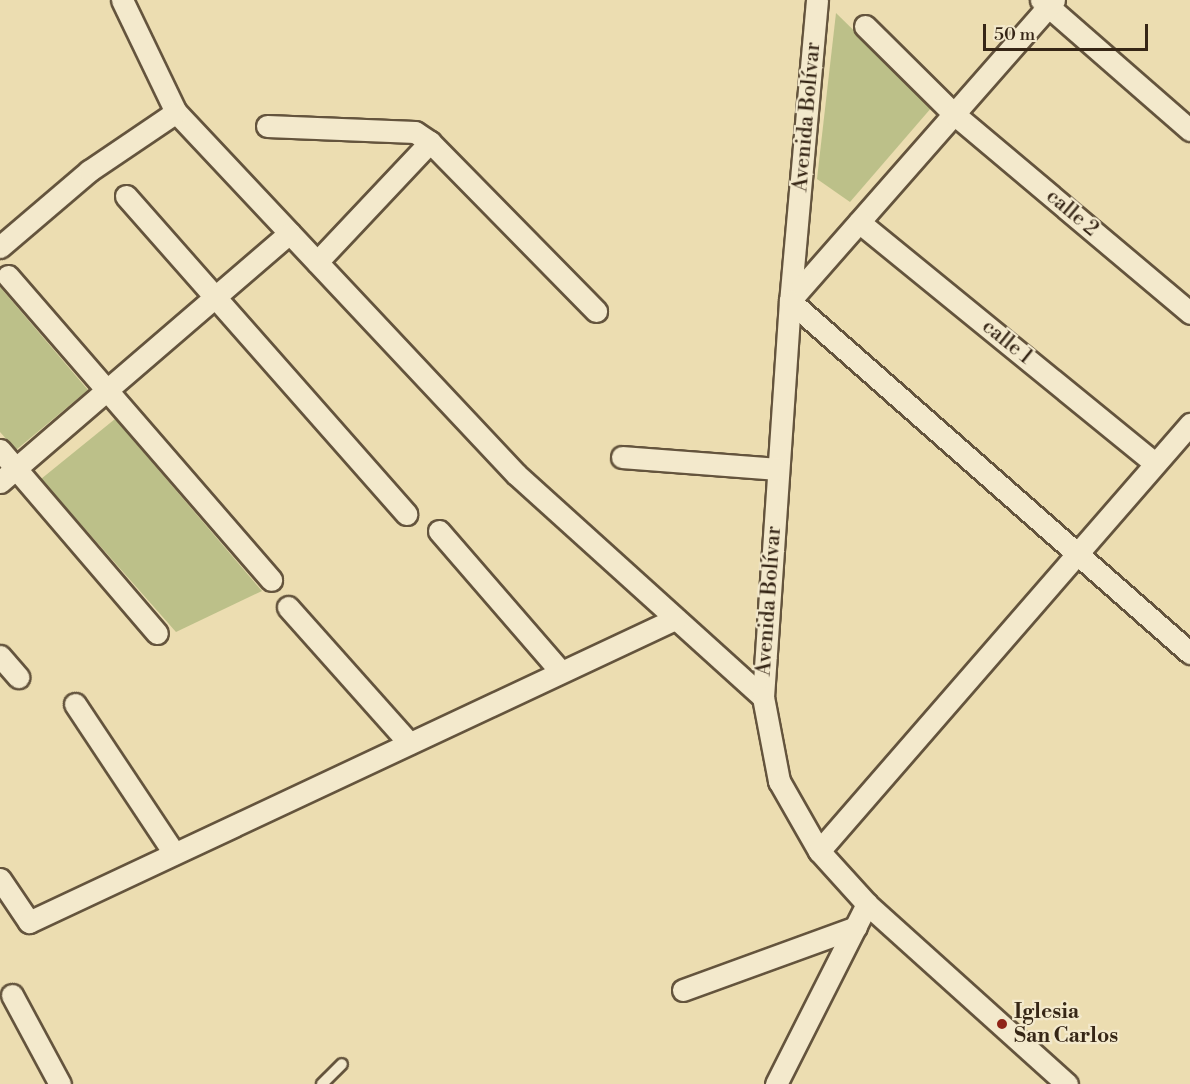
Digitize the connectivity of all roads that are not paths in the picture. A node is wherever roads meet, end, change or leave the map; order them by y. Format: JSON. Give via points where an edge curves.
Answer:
{"nodes":[{"id":1,"x":122,"y":0,"type":"edge"},
{"id":2,"x":817,"y":0,"type":"edge"},
{"id":3,"x":1048,"y":2,"type":"edge"},
{"id":4,"x":865,"y":26,"type":"dead end"},
{"id":5,"x":176,"y":112,"type":"junction"},
{"id":6,"x":954,"y":114,"type":"junction"},
{"id":7,"x":267,"y":126,"type":"dead end"},
{"id":8,"x":1190,"y":130,"type":"edge"},
{"id":9,"x":430,"y":142,"type":"junction"},
{"id":10,"x":126,"y":196,"type":"dead end"},
{"id":11,"x":859,"y":222,"type":"junction"},
{"id":12,"x":290,"y":233,"type":"junction"},
{"id":13,"x":0,"y":247,"type":"edge"},
{"id":14,"x":317,"y":262,"type":"junction"},
{"id":15,"x":8,"y":276,"type":"dead end"},
{"id":16,"x":216,"y":296,"type":"junction"},
{"id":17,"x":790,"y":301,"type":"junction"},
{"id":18,"x":596,"y":311,"type":"dead end"},
{"id":19,"x":1190,"y":313,"type":"edge"},
{"id":20,"x":107,"y":390,"type":"junction"},
{"id":21,"x":1190,"y":424,"type":"edge"},
{"id":22,"x":0,"y":450,"type":"edge"},
{"id":23,"x":622,"y":457,"type":"dead end"},
{"id":24,"x":1155,"y":463,"type":"junction"},
{"id":25,"x":16,"y":468,"type":"junction"},
{"id":26,"x":778,"y":469,"type":"junction"},
{"id":27,"x":0,"y":482,"type":"edge"},
{"id":28,"x":406,"y":514,"type":"dead end"},
{"id":29,"x":439,"y":531,"type":"dead end"},
{"id":30,"x":1077,"y":554,"type":"junction"},
{"id":31,"x":271,"y":580,"type":"dead end"},
{"id":32,"x":288,"y":608,"type":"dead end"},
{"id":33,"x":675,"y":619,"type":"junction"},
{"id":34,"x":157,"y":633,"type":"dead end"},
{"id":35,"x":1190,"y":653,"type":"edge"},
{"id":36,"x":0,"y":656,"type":"edge"},
{"id":37,"x":561,"y":672,"type":"junction"},
{"id":38,"x":18,"y":677,"type":"dead end"},
{"id":39,"x":762,"y":698,"type":"junction"},
{"id":40,"x":75,"y":704,"type":"dead end"},
{"id":41,"x":410,"y":743,"type":"junction"},
{"id":42,"x":819,"y":851,"type":"junction"},
{"id":43,"x":174,"y":853,"type":"junction"},
{"id":44,"x":0,"y":879,"type":"edge"},
{"id":45,"x":867,"y":904,"type":"junction"},
{"id":46,"x":856,"y":927,"type":"junction"},
{"id":47,"x":683,"y":990,"type":"dead end"},
{"id":48,"x":12,"y":995,"type":"dead end"},
{"id":49,"x":342,"y":1064,"type":"dead end"},
{"id":50,"x":60,"y":1084,"type":"edge"},
{"id":51,"x":322,"y":1084,"type":"edge"},
{"id":52,"x":776,"y":1084,"type":"edge"},
{"id":53,"x":1068,"y":1084,"type":"edge"}],
"edges":[{"from":1,"to":5,"type":"street"},
{"from":2,"to":17,"type":"street","name":"Avenida Bolívar"},
{"from":3,"to":6,"type":"street"},
{"from":3,"to":8,"type":"street"},
{"from":4,"to":6,"type":"street","name":"calle 2"},
{"from":5,"to":12,"type":"street"},
{"from":5,"to":13,"type":"street","via":[[89,171]]},
{"from":6,"to":11,"type":"street"},
{"from":6,"to":19,"type":"street","name":"calle 2"},
{"from":7,"to":9,"type":"street","via":[[415,132]]},
{"from":9,"to":14,"type":"street"},
{"from":9,"to":18,"type":"street"},
{"from":10,"to":16,"type":"street"},
{"from":11,"to":17,"type":"street"},
{"from":11,"to":24,"type":"street","name":"calle 1"},
{"from":12,"to":14,"type":"street"},
{"from":12,"to":16,"type":"street"},
{"from":14,"to":33,"type":"street","via":[[516,474]]},
{"from":15,"to":20,"type":"street"},
{"from":16,"to":20,"type":"street"},
{"from":16,"to":28,"type":"street"},
{"from":17,"to":26,"type":"street","name":"Avenida Bolívar"},
{"from":17,"to":30,"type":"street"},
{"from":20,"to":25,"type":"street"},
{"from":20,"to":31,"type":"street"},
{"from":21,"to":24,"type":"street"},
{"from":22,"to":25,"type":"street"},
{"from":23,"to":26,"type":"street"},
{"from":24,"to":30,"type":"street"},
{"from":25,"to":27,"type":"street"},
{"from":25,"to":34,"type":"street"},
{"from":26,"to":39,"type":"street","name":"Avenida Bolívar"},
{"from":29,"to":37,"type":"street"},
{"from":30,"to":35,"type":"street"},
{"from":30,"to":42,"type":"street"},
{"from":32,"to":41,"type":"street"},
{"from":33,"to":37,"type":"street"},
{"from":33,"to":39,"type":"street"},
{"from":36,"to":38,"type":"street"},
{"from":37,"to":41,"type":"street"},
{"from":39,"to":42,"type":"street","name":"Avenida Bolívar","via":[[779,781]]},
{"from":40,"to":43,"type":"street"},
{"from":41,"to":43,"type":"street"},
{"from":42,"to":45,"type":"street","name":"Avenida Bolívar"},
{"from":43,"to":44,"type":"street","via":[[29,921]]},
{"from":45,"to":46,"type":"street"},
{"from":45,"to":53,"type":"street","name":"Avenida Bolívar"},
{"from":46,"to":47,"type":"street"},
{"from":46,"to":52,"type":"street"},
{"from":48,"to":50,"type":"street"},
{"from":49,"to":51,"type":"lane"}]}
